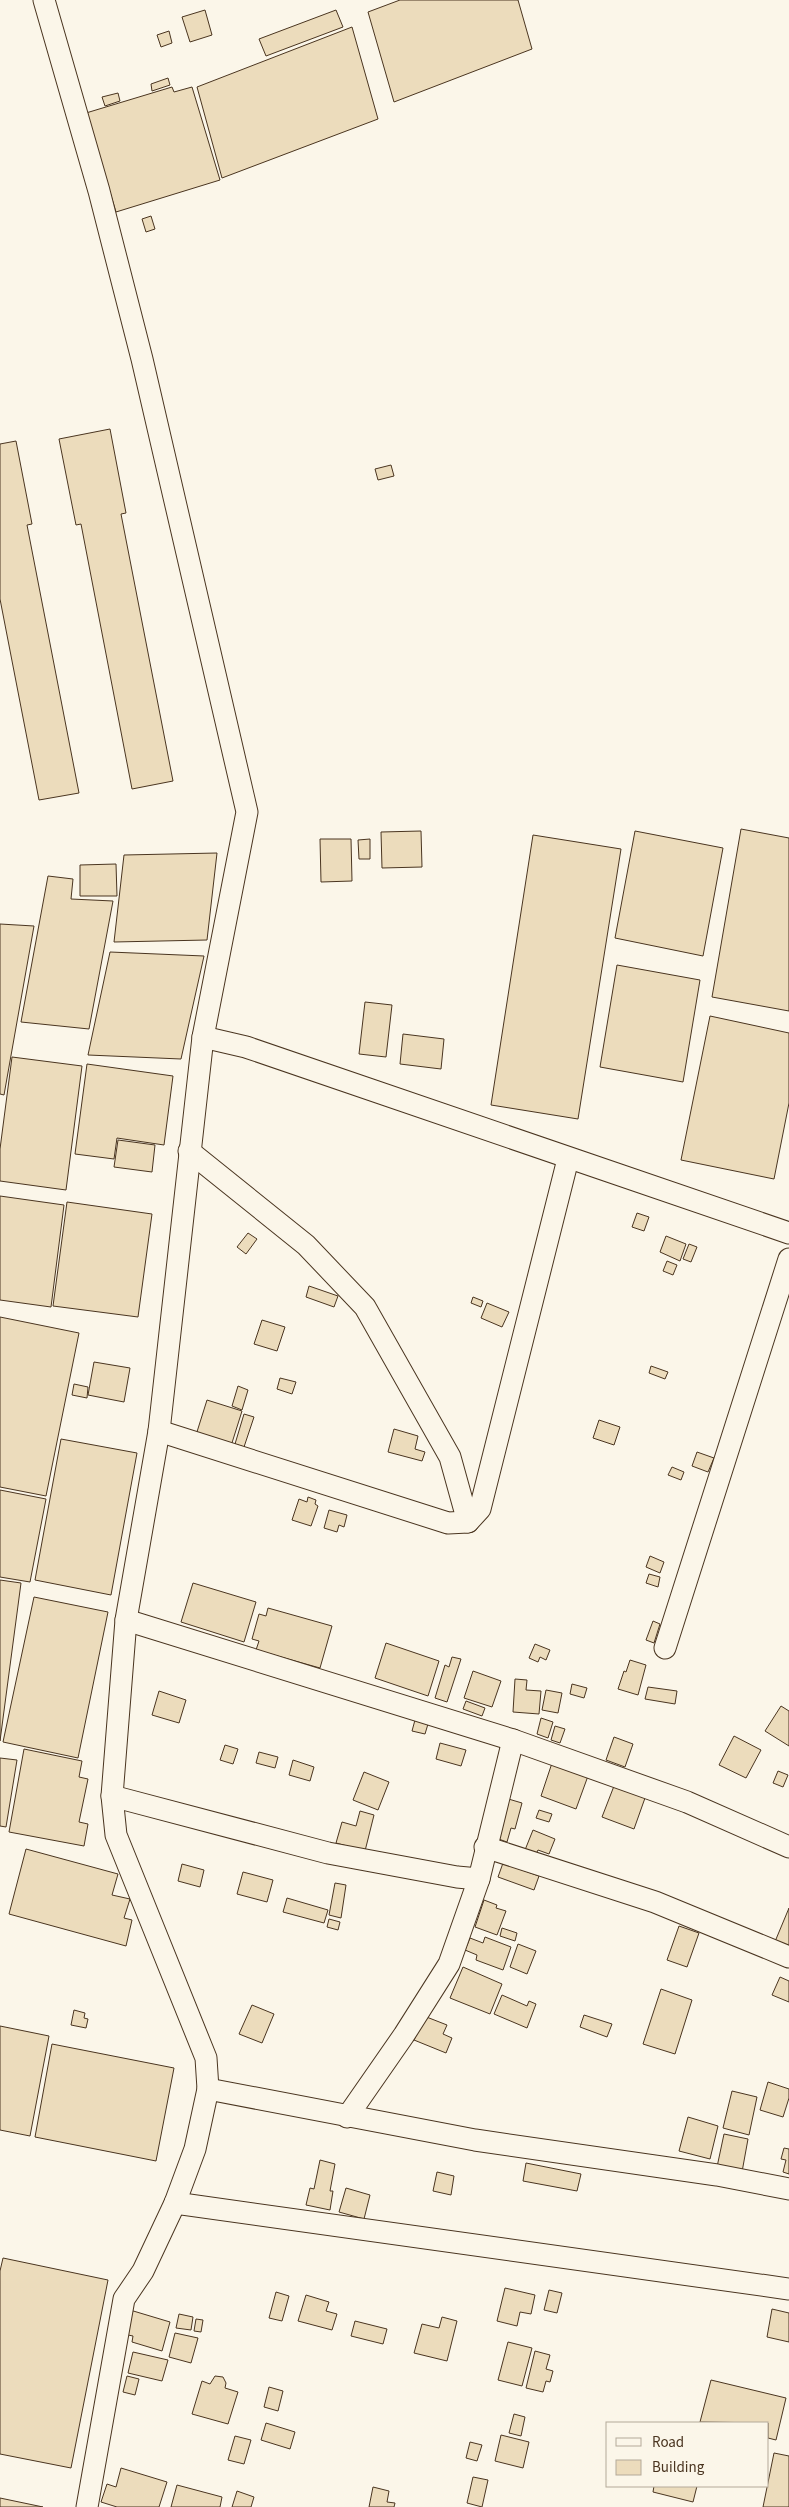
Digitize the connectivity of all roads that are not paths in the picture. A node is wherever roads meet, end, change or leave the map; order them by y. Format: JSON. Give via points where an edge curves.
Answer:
{"nodes":[{"id":1,"x":44,"y":0,"type":"edge"},
{"id":2,"x":203,"y":1037,"type":"junction"},
{"id":3,"x":189,"y":1151,"type":"junction"},
{"id":4,"x":568,"y":1159,"type":"junction"},
{"id":5,"x":789,"y":1233,"type":"edge"},
{"id":6,"x":789,"y":1259,"type":"edge"},
{"id":7,"x":159,"y":1431,"type":"junction"},
{"id":8,"x":468,"y":1522,"type":"junction"},
{"id":9,"x":126,"y":1620,"type":"junction"},
{"id":10,"x":665,"y":1648,"type":"dead end"},
{"id":11,"x":513,"y":1740,"type":"junction"},
{"id":12,"x":112,"y":1796,"type":"junction"},
{"id":13,"x":485,"y":1847,"type":"junction"},
{"id":14,"x":789,"y":1847,"type":"edge"},
{"id":15,"x":479,"y":1879,"type":"junction"},
{"id":16,"x":789,"y":1957,"type":"edge"},
{"id":17,"x":208,"y":2089,"type":"junction"},
{"id":18,"x":347,"y":2117,"type":"junction"},
{"id":19,"x":789,"y":2190,"type":"edge"},
{"id":20,"x":176,"y":2203,"type":"junction"},
{"id":21,"x":789,"y":2289,"type":"edge"},
{"id":22,"x":87,"y":2507,"type":"edge"}],
"edges":[{"from":1,"to":2,"type":"street","via":[[100,191],[247,812]]},
{"from":2,"to":3,"type":"street"},
{"from":2,"to":4,"type":"street","via":[[246,1047]]},
{"from":3,"to":7,"type":"street"},
{"from":3,"to":8,"type":"street","via":[[306,1245],[365,1308],[450,1457]]},
{"from":4,"to":5,"type":"street"},
{"from":4,"to":8,"type":"street","via":[[480,1509]]},
{"from":6,"to":10,"type":"street"},
{"from":7,"to":8,"type":"street","via":[[448,1523]]},
{"from":7,"to":9,"type":"street"},
{"from":9,"to":11,"type":"street"},
{"from":9,"to":12,"type":"street"},
{"from":11,"to":13,"type":"street"},
{"from":11,"to":14,"type":"street","via":[[687,1802]]},
{"from":12,"to":15,"type":"street","via":[[328,1852]]},
{"from":12,"to":17,"type":"street","via":[[116,1835],[206,2058]]},
{"from":13,"to":15,"type":"street"},
{"from":13,"to":16,"type":"street","via":[[655,1902]]},
{"from":15,"to":18,"type":"street","via":[[449,1964]]},
{"from":17,"to":18,"type":"street"},
{"from":17,"to":20,"type":"street","via":[[195,2149]]},
{"from":18,"to":19,"type":"street","via":[[475,2140],[717,2175]]},
{"from":20,"to":21,"type":"street"},
{"from":20,"to":22,"type":"street","via":[[143,2271],[124,2299]]}]}
